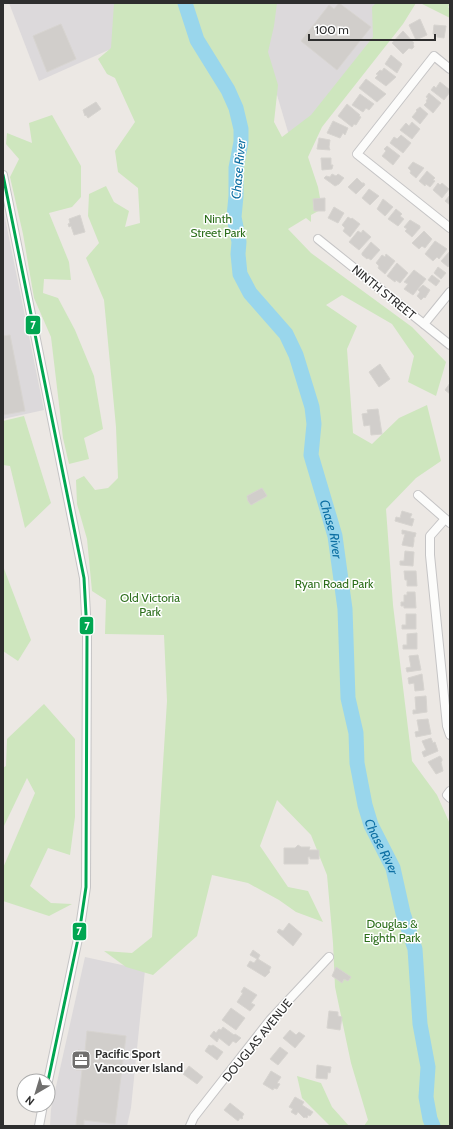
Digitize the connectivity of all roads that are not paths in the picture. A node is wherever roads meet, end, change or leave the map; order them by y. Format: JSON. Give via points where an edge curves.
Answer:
{"nodes":[{"id":1,"x":450,"y":69,"type":"edge"},
{"id":2,"x":3,"y":175,"type":"edge"},
{"id":3,"x":4,"y":189,"type":"edge"},
{"id":4,"x":450,"y":228,"type":"edge"},
{"id":5,"x":318,"y":239,"type":"dead end"},
{"id":6,"x":450,"y":292,"type":"edge"},
{"id":7,"x":424,"y":324,"type":"junction"},
{"id":8,"x":450,"y":345,"type":"edge"},
{"id":9,"x":418,"y":495,"type":"dead end"},
{"id":10,"x":448,"y":521,"type":"edge"},
{"id":11,"x":450,"y":735,"type":"edge"},
{"id":12,"x":329,"y":958,"type":"dead end"},
{"id":13,"x":50,"y":1073,"type":"edge"},
{"id":14,"x":41,"y":1113,"type":"edge"},
{"id":15,"x":39,"y":1126,"type":"edge"},
{"id":16,"x":190,"y":1126,"type":"edge"}],
"edges":[{"from":1,"to":4,"type":"street","via":[[434,56],[357,154]]},
{"from":2,"to":3,"type":"street"},
{"from":3,"to":13,"type":"street","via":[[85,586],[86,887],[79,934]]},
{"from":5,"to":7,"type":"street","name":"NINTH STREET"},
{"from":6,"to":7,"type":"street"},
{"from":7,"to":8,"type":"street","name":"NINTH STREET"},
{"from":9,"to":10,"type":"street"},
{"from":10,"to":11,"type":"street","via":[[430,536],[430,555]]},
{"from":12,"to":16,"type":"street","name":"DOUGLAS AVENUE","via":[[270,1020],[194,1117]]},
{"from":14,"to":15,"type":"street"}]}
